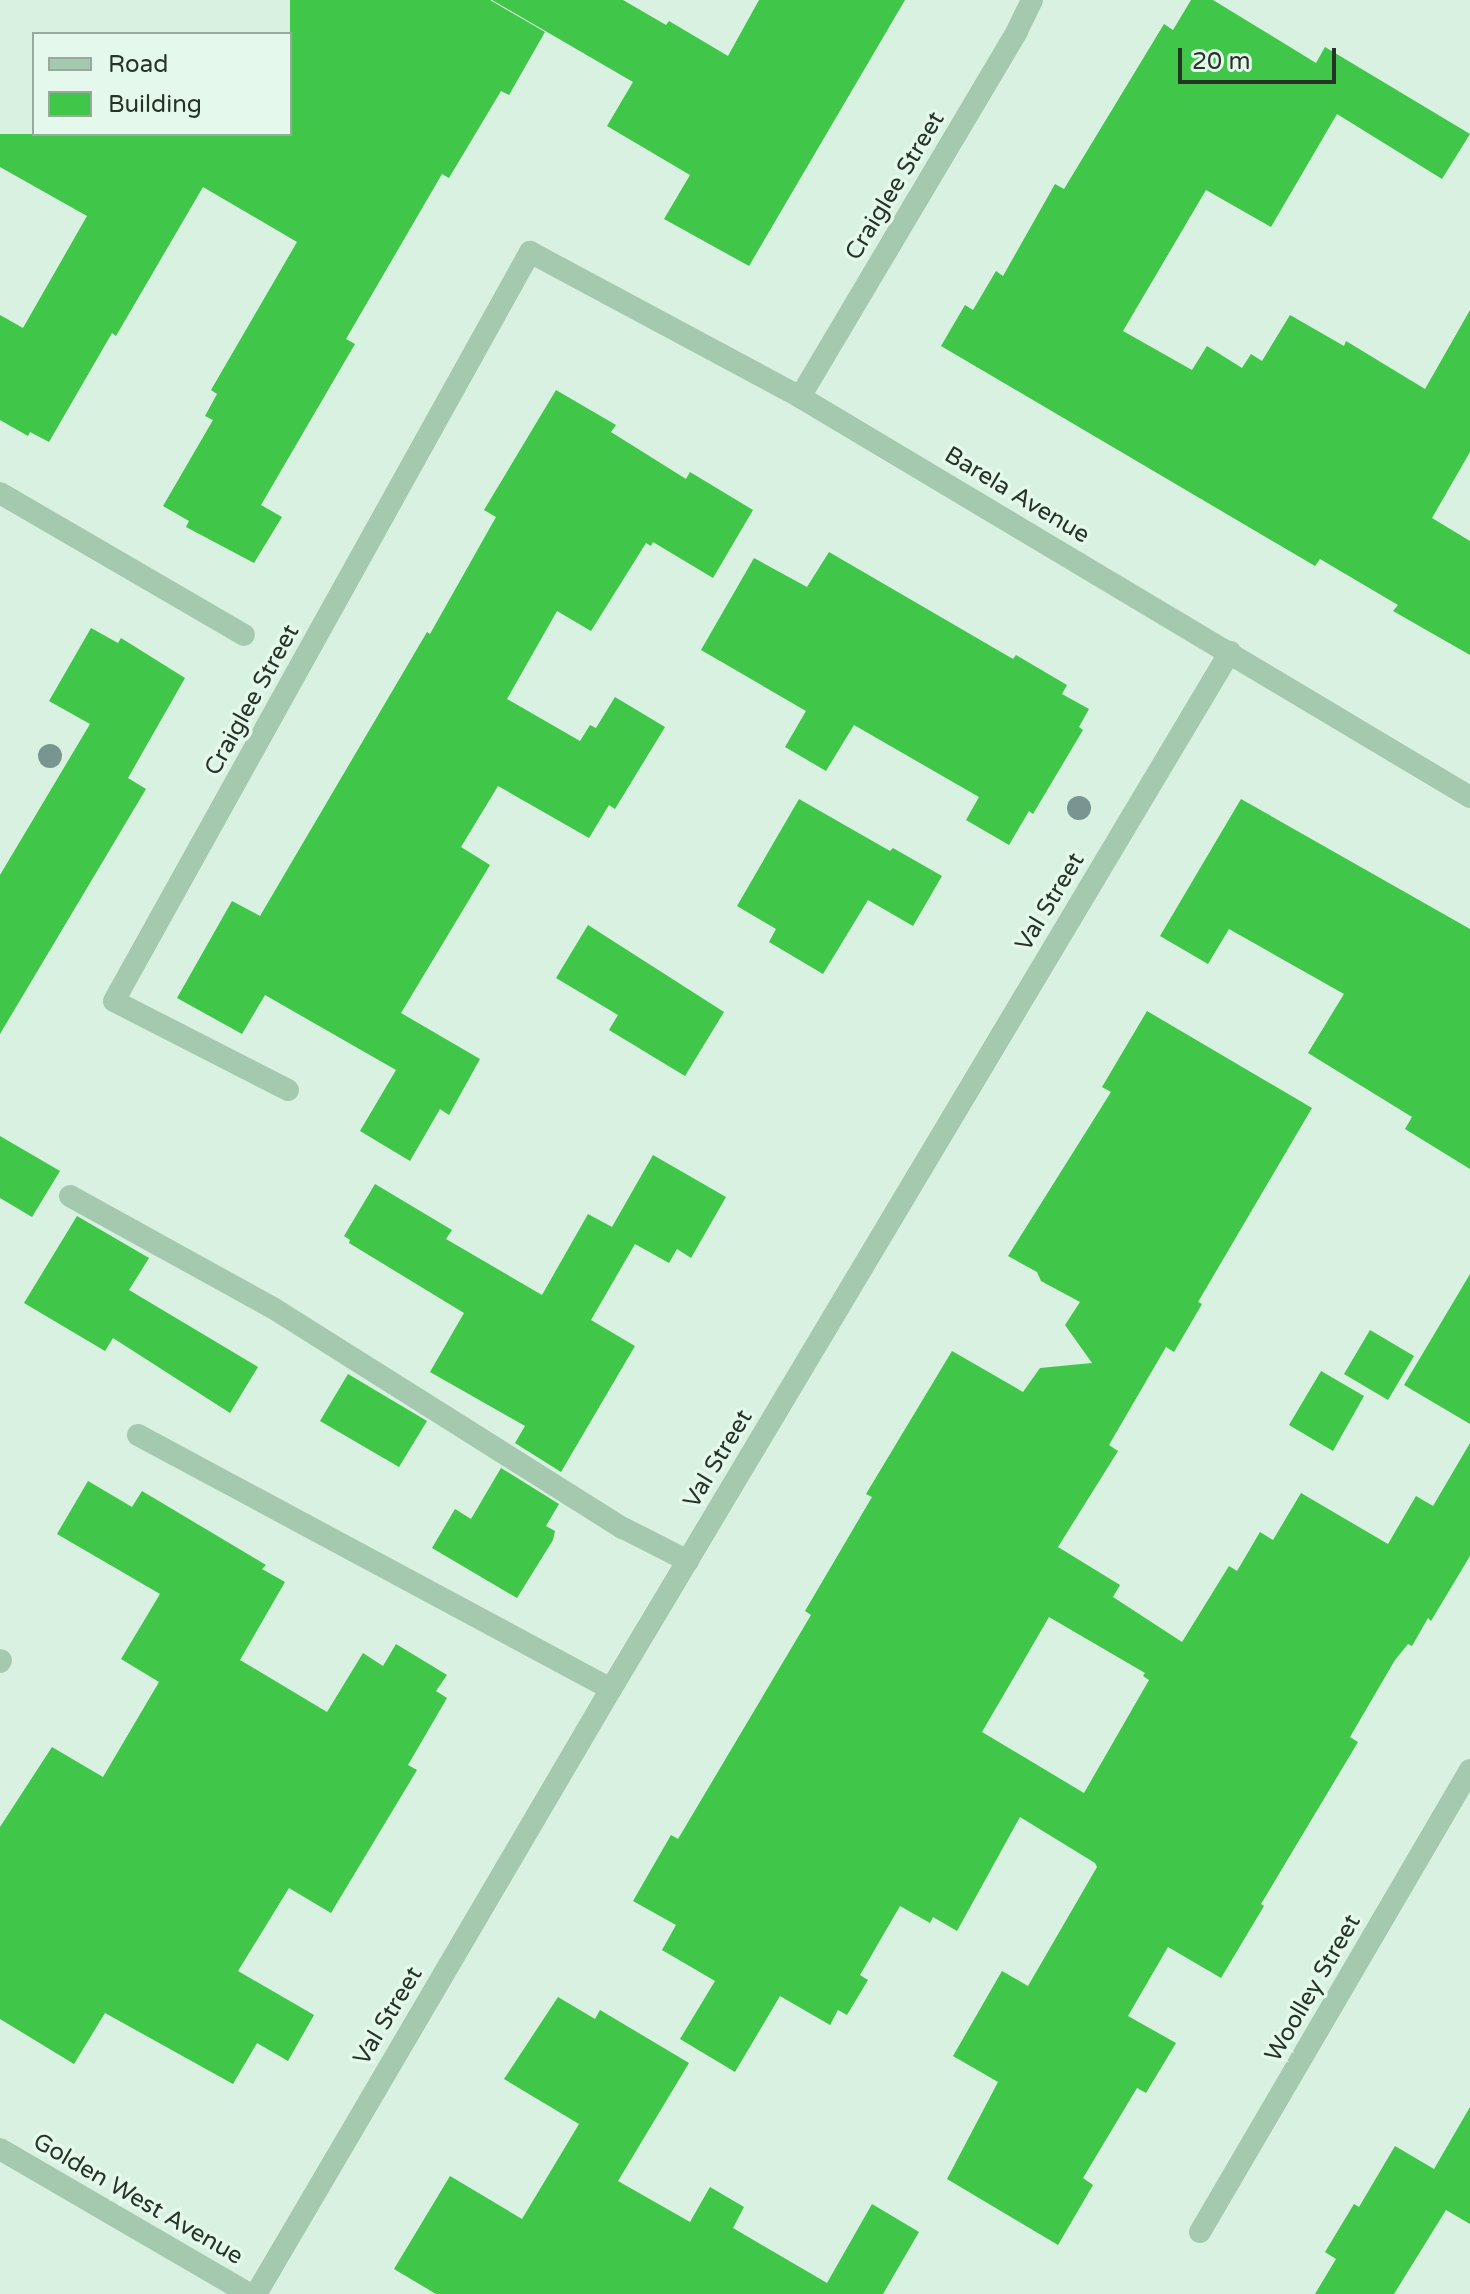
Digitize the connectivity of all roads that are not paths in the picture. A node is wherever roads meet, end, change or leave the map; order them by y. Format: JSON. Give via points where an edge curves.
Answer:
{"nodes":[{"id":1,"x":1032,"y":0,"type":"edge"},
{"id":2,"x":530,"y":252,"type":"joint"},
{"id":3,"x":800,"y":397,"type":"junction"},
{"id":4,"x":0,"y":493,"type":"edge"},
{"id":5,"x":244,"y":635,"type":"dead end"},
{"id":6,"x":1230,"y":652,"type":"junction"},
{"id":7,"x":1470,"y":797,"type":"edge"},
{"id":8,"x":288,"y":1090,"type":"dead end"},
{"id":9,"x":70,"y":1196,"type":"dead end"},
{"id":10,"x":138,"y":1435,"type":"dead end"},
{"id":11,"x":688,"y":1561,"type":"junction"},
{"id":12,"x":611,"y":1689,"type":"junction"},
{"id":13,"x":1470,"y":1770,"type":"edge"},
{"id":14,"x":0,"y":2149,"type":"edge"},
{"id":15,"x":1200,"y":2232,"type":"dead end"},
{"id":16,"x":249,"y":2294,"type":"edge"},
{"id":17,"x":256,"y":2294,"type":"edge"}],
"edges":[{"from":1,"to":3,"type":"street","name":"Craiglee Street"},
{"from":2,"to":3,"type":"street","name":"Barela Avenue"},
{"from":2,"to":8,"type":"street","name":"Craiglee Street","via":[[114,1001]]},
{"from":3,"to":6,"type":"street","name":"Barela Avenue"},
{"from":4,"to":5,"type":"street"},
{"from":6,"to":7,"type":"street","name":"Barela Avenue"},
{"from":6,"to":11,"type":"street","name":"Val Street"},
{"from":9,"to":11,"type":"street","via":[[273,1308],[623,1528]]},
{"from":10,"to":12,"type":"street"},
{"from":11,"to":12,"type":"street","name":"Val Street"},
{"from":12,"to":17,"type":"street","name":"Val Street"},
{"from":13,"to":15,"type":"street","name":"Woolley Street"},
{"from":14,"to":16,"type":"street","name":"Golden West Avenue"}]}
